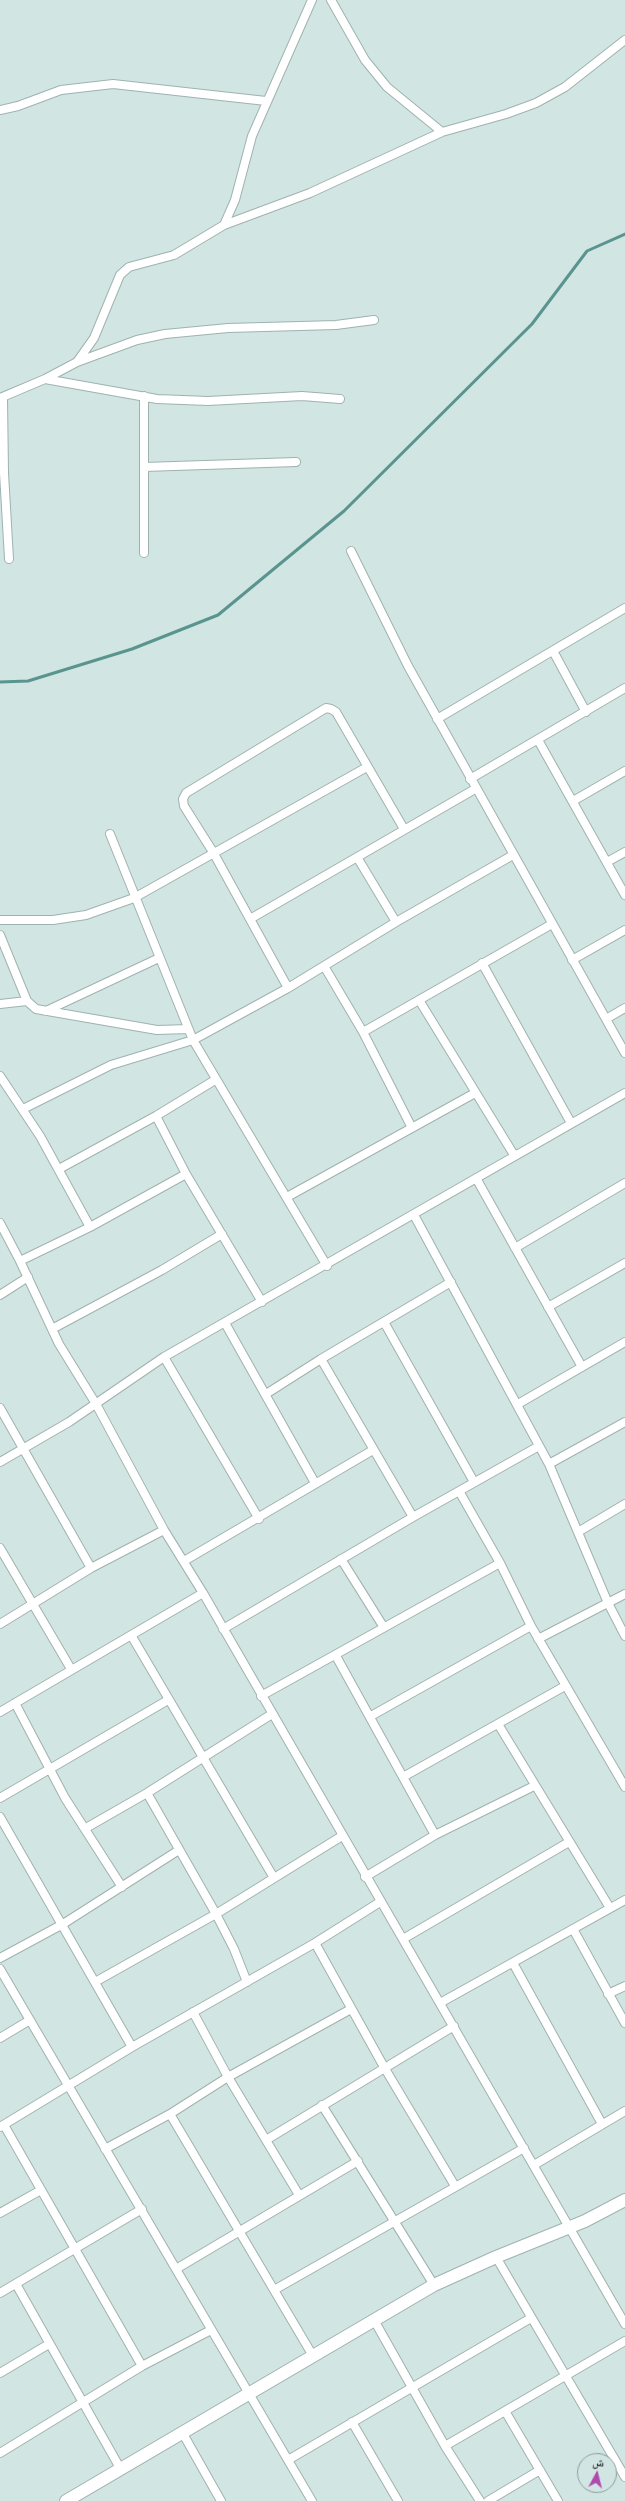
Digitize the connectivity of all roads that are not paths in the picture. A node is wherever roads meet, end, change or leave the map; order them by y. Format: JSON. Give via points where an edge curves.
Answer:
{"nodes":[{"id":1,"x":312,"y":0,"type":"edge"},
{"id":2,"x":331,"y":0,"type":"edge"},
{"id":3,"x":625,"y":40,"type":"edge"},
{"id":4,"x":266,"y":101,"type":"junction"},
{"id":5,"x":0,"y":110,"type":"edge"},
{"id":6,"x":442,"y":132,"type":"junction"},
{"id":7,"x":224,"y":225,"type":"junction"},
{"id":8,"x":374,"y":320,"type":"dead end"},
{"id":9,"x":77,"y":362,"type":"junction"},
{"id":10,"x":45,"y":379,"type":"junction"},
{"id":11,"x":144,"y":396,"type":"junction"},
{"id":12,"x":1,"y":398,"type":"edge"},
{"id":13,"x":340,"y":399,"type":"dead end"},
{"id":14,"x":296,"y":462,"type":"dead end"},
{"id":15,"x":144,"y":467,"type":"junction"},
{"id":16,"x":351,"y":551,"type":"dead end"},
{"id":17,"x":144,"y":553,"type":"dead end"},
{"id":18,"x":9,"y":559,"type":"dead end"},
{"id":19,"x":625,"y":608,"type":"edge"},
{"id":20,"x":553,"y":651,"type":"junction"},
{"id":21,"x":625,"y":688,"type":"edge"},
{"id":22,"x":586,"y":712,"type":"junction"},
{"id":23,"x":437,"y":719,"type":"junction"},
{"id":24,"x":538,"y":740,"type":"junction"},
{"id":25,"x":367,"y":766,"type":"junction"},
{"id":26,"x":625,"y":771,"type":"edge"},
{"id":27,"x":470,"y":779,"type":"junction"},
{"id":28,"x":475,"y":789,"type":"junction"},
{"id":29,"x":573,"y":801,"type":"junction"},
{"id":30,"x":404,"y":829,"type":"junction"},
{"id":31,"x":110,"y":834,"type":"dead end"},
{"id":32,"x":213,"y":852,"type":"junction"},
{"id":33,"x":625,"y":852,"type":"edge"},
{"id":34,"x":513,"y":855,"type":"junction"},
{"id":35,"x":357,"y":857,"type":"junction"},
{"id":36,"x":607,"y":862,"type":"junction"},
{"id":37,"x":625,"y":895,"type":"edge"},
{"id":38,"x":134,"y":898,"type":"junction"},
{"id":39,"x":250,"y":919,"type":"junction"},
{"id":40,"x":0,"y":920,"type":"edge"},
{"id":41,"x":396,"y":922,"type":"junction"},
{"id":42,"x":552,"y":924,"type":"junction"},
{"id":43,"x":625,"y":930,"type":"edge"},
{"id":44,"x":0,"y":935,"type":"edge"},
{"id":45,"x":159,"y":958,"type":"junction"},
{"id":46,"x":572,"y":960,"type":"junction"},
{"id":47,"x":482,"y":962,"type":"junction"},
{"id":48,"x":324,"y":966,"type":"junction"},
{"id":49,"x":288,"y":988,"type":"junction"},
{"id":50,"x":419,"y":1000,"type":"junction"},
{"id":51,"x":27,"y":1001,"type":"junction"},
{"id":52,"x":0,"y":1004,"type":"edge"},
{"id":53,"x":625,"y":1008,"type":"edge"},
{"id":54,"x":45,"y":1012,"type":"junction"},
{"id":55,"x":606,"y":1019,"type":"junction"},
{"id":56,"x":188,"y":1029,"type":"junction"},
{"id":57,"x":363,"y":1032,"type":"junction"},
{"id":58,"x":193,"y":1040,"type":"junction"},
{"id":59,"x":625,"y":1053,"type":"edge"},
{"id":60,"x":0,"y":1076,"type":"edge"},
{"id":61,"x":215,"y":1080,"type":"junction"},
{"id":62,"x":475,"y":1093,"type":"junction"},
{"id":63,"x":625,"y":1093,"type":"edge"},
{"id":64,"x":23,"y":1109,"type":"junction"},
{"id":65,"x":156,"y":1116,"type":"junction"},
{"id":66,"x":571,"y":1123,"type":"junction"},
{"id":67,"x":412,"y":1128,"type":"junction"},
{"id":68,"x":514,"y":1155,"type":"junction"},
{"id":69,"x":59,"y":1169,"type":"junction"},
{"id":70,"x":186,"y":1174,"type":"junction"},
{"id":71,"x":476,"y":1178,"type":"junction"},
{"id":72,"x":625,"y":1183,"type":"edge"},
{"id":73,"x":287,"y":1197,"type":"junction"},
{"id":74,"x":414,"y":1215,"type":"junction"},
{"id":75,"x":0,"y":1223,"type":"edge"},
{"id":76,"x":90,"y":1227,"type":"junction"},
{"id":77,"x":222,"y":1234,"type":"junction"},
{"id":78,"x":515,"y":1248,"type":"junction"},
{"id":79,"x":20,"y":1261,"type":"junction"},
{"id":80,"x":625,"y":1263,"type":"edge"},
{"id":81,"x":326,"y":1266,"type":"junction"},
{"id":82,"x":28,"y":1277,"type":"junction"},
{"id":83,"x":451,"y":1282,"type":"junction"},
{"id":84,"x":0,"y":1295,"type":"edge"},
{"id":85,"x":262,"y":1302,"type":"junction"},
{"id":86,"x":548,"y":1307,"type":"junction"},
{"id":87,"x":384,"y":1322,"type":"junction"},
{"id":88,"x":225,"y":1323,"type":"junction"},
{"id":89,"x":52,"y":1329,"type":"junction"},
{"id":90,"x":625,"y":1342,"type":"edge"},
{"id":91,"x":164,"y":1357,"type":"junction"},
{"id":92,"x":321,"y":1359,"type":"junction"},
{"id":93,"x":582,"y":1368,"type":"junction"},
{"id":94,"x":266,"y":1394,"type":"junction"},
{"id":95,"x":96,"y":1404,"type":"junction"},
{"id":96,"x":518,"y":1404,"type":"junction"},
{"id":97,"x":0,"y":1408,"type":"edge"},
{"id":98,"x":625,"y":1422,"type":"edge"},
{"id":99,"x":539,"y":1446,"type":"junction"},
{"id":100,"x":22,"y":1448,"type":"junction"},
{"id":101,"x":373,"y":1450,"type":"junction"},
{"id":102,"x":0,"y":1462,"type":"edge"},
{"id":103,"x":549,"y":1464,"type":"junction"},
{"id":104,"x":474,"y":1482,"type":"junction"},
{"id":105,"x":315,"y":1483,"type":"junction"},
{"id":106,"x":459,"y":1491,"type":"junction"},
{"id":107,"x":625,"y":1504,"type":"edge"},
{"id":108,"x":413,"y":1517,"type":"junction"},
{"id":109,"x":259,"y":1518,"type":"junction"},
{"id":110,"x":164,"y":1530,"type":"junction"},
{"id":111,"x":578,"y":1532,"type":"junction"},
{"id":112,"x":0,"y":1548,"type":"edge"},
{"id":113,"x":341,"y":1560,"type":"junction"},
{"id":114,"x":184,"y":1561,"type":"junction"},
{"id":115,"x":500,"y":1563,"type":"junction"},
{"id":116,"x":91,"y":1568,"type":"junction"},
{"id":117,"x":203,"y":1593,"type":"junction"},
{"id":118,"x":625,"y":1594,"type":"edge"},
{"id":119,"x":608,"y":1603,"type":"junction"},
{"id":120,"x":34,"y":1604,"type":"junction"},
{"id":121,"x":0,"y":1624,"type":"edge"},
{"id":122,"x":383,"y":1626,"type":"junction"},
{"id":123,"x":530,"y":1626,"type":"junction"},
{"id":124,"x":223,"y":1629,"type":"junction"},
{"id":125,"x":131,"y":1635,"type":"junction"},
{"id":126,"x":625,"y":1636,"type":"edge"},
{"id":127,"x":538,"y":1640,"type":"junction"},
{"id":128,"x":336,"y":1656,"type":"junction"},
{"id":129,"x":71,"y":1669,"type":"junction"},
{"id":130,"x":565,"y":1686,"type":"junction"},
{"id":131,"x":261,"y":1696,"type":"junction"},
{"id":132,"x":168,"y":1700,"type":"junction"},
{"id":133,"x":15,"y":1702,"type":"junction"},
{"id":134,"x":0,"y":1712,"type":"edge"},
{"id":135,"x":272,"y":1714,"type":"junction"},
{"id":136,"x":371,"y":1716,"type":"junction"},
{"id":137,"x":498,"y":1724,"type":"junction"},
{"id":138,"x":202,"y":1757,"type":"junction"},
{"id":139,"x":50,"y":1770,"type":"junction"},
{"id":140,"x":403,"y":1777,"type":"junction"},
{"id":141,"x":534,"y":1786,"type":"junction"},
{"id":142,"x":625,"y":1787,"type":"edge"},
{"id":143,"x":147,"y":1793,"type":"junction"},
{"id":144,"x":0,"y":1798,"type":"edge"},
{"id":145,"x":0,"y":1816,"type":"edge"},
{"id":146,"x":86,"y":1828,"type":"junction"},
{"id":147,"x":435,"y":1835,"type":"junction"},
{"id":148,"x":342,"y":1836,"type":"junction"},
{"id":149,"x":569,"y":1842,"type":"junction"},
{"id":150,"x":179,"y":1850,"type":"junction"},
{"id":151,"x":365,"y":1877,"type":"junction"},
{"id":152,"x":274,"y":1878,"type":"junction"},
{"id":153,"x":122,"y":1887,"type":"junction"},
{"id":154,"x":625,"y":1900,"type":"edge"},
{"id":155,"x":380,"y":1902,"type":"junction"},
{"id":156,"x":610,"y":1908,"type":"junction"},
{"id":157,"x":216,"y":1914,"type":"junction"},
{"id":158,"x":63,"y":1924,"type":"junction"},
{"id":159,"x":573,"y":1929,"type":"junction"},
{"id":160,"x":403,"y":1940,"type":"junction"},
{"id":161,"x":315,"y":1943,"type":"junction"},
{"id":162,"x":0,"y":1958,"type":"edge"},
{"id":163,"x":513,"y":1963,"type":"junction"},
{"id":164,"x":0,"y":1969,"type":"edge"},
{"id":165,"x":95,"y":1982,"type":"junction"},
{"id":166,"x":247,"y":1982,"type":"junction"},
{"id":167,"x":625,"y":1986,"type":"edge"},
{"id":168,"x":608,"y":1994,"type":"junction"},
{"id":169,"x":440,"y":2003,"type":"junction"},
{"id":170,"x":351,"y":2010,"type":"junction"},
{"id":171,"x":193,"y":2012,"type":"junction"},
{"id":172,"x":30,"y":2020,"type":"junction"},
{"id":173,"x":625,"y":2023,"type":"edge"},
{"id":174,"x":454,"y":2026,"type":"junction"},
{"id":175,"x":0,"y":2038,"type":"edge"},
{"id":176,"x":132,"y":2047,"type":"junction"},
{"id":177,"x":384,"y":2067,"type":"junction"},
{"id":178,"x":228,"y":2077,"type":"junction"},
{"id":179,"x":68,"y":2087,"type":"junction"},
{"id":180,"x":322,"y":2105,"type":"junction"},
{"id":181,"x":625,"y":2111,"type":"edge"},
{"id":182,"x":170,"y":2114,"type":"junction"},
{"id":183,"x":602,"y":2124,"type":"junction"},
{"id":184,"x":2,"y":2126,"type":"edge"},
{"id":185,"x":266,"y":2140,"type":"junction"},
{"id":186,"x":524,"y":2148,"type":"junction"},
{"id":187,"x":105,"y":2149,"type":"junction"},
{"id":188,"x":358,"y":2161,"type":"junction"},
{"id":189,"x":534,"y":2165,"type":"junction"},
{"id":190,"x":455,"y":2186,"type":"junction"},
{"id":191,"x":41,"y":2190,"type":"junction"},
{"id":192,"x":299,"y":2195,"type":"junction"},
{"id":193,"x":625,"y":2200,"type":"edge"},
{"id":194,"x":142,"y":2209,"type":"junction"},
{"id":195,"x":0,"y":2213,"type":"edge"},
{"id":196,"x":396,"y":2222,"type":"junction"},
{"id":197,"x":569,"y":2227,"type":"junction"},
{"id":198,"x":240,"y":2232,"type":"junction"},
{"id":199,"x":76,"y":2249,"type":"junction"},
{"id":200,"x":496,"y":2256,"type":"junction"},
{"id":201,"x":176,"y":2270,"type":"junction"},
{"id":202,"x":16,"y":2284,"type":"junction"},
{"id":203,"x":434,"y":2285,"type":"junction"},
{"id":204,"x":274,"y":2290,"type":"junction"},
{"id":205,"x":0,"y":2293,"type":"edge"},
{"id":206,"x":532,"y":2318,"type":"junction"},
{"id":207,"x":374,"y":2320,"type":"junction"},
{"id":208,"x":625,"y":2324,"type":"edge"},
{"id":209,"x":212,"y":2330,"type":"junction"},
{"id":210,"x":625,"y":2341,"type":"edge"},
{"id":211,"x":49,"y":2344,"type":"junction"},
{"id":212,"x":313,"y":2356,"type":"junction"},
{"id":213,"x":142,"y":2366,"type":"junction"},
{"id":214,"x":0,"y":2373,"type":"edge"},
{"id":215,"x":567,"y":2377,"type":"junction"},
{"id":216,"x":411,"y":2387,"type":"junction"},
{"id":217,"x":249,"y":2394,"type":"junction"},
{"id":218,"x":83,"y":2402,"type":"junction"},
{"id":219,"x":505,"y":2411,"type":"junction"},
{"id":220,"x":352,"y":2422,"type":"junction"},
{"id":221,"x":182,"y":2432,"type":"junction"},
{"id":222,"x":445,"y":2446,"type":"junction"},
{"id":223,"x":0,"y":2453,"type":"edge"},
{"id":224,"x":288,"y":2460,"type":"junction"},
{"id":225,"x":120,"y":2468,"type":"junction"},
{"id":226,"x":540,"y":2470,"type":"junction"},
{"id":227,"x":625,"y":2477,"type":"edge"},
{"id":228,"x":220,"y":2500,"type":"edge"},
{"id":229,"x":66,"y":2501,"type":"edge"},
{"id":230,"x":312,"y":2501,"type":"edge"},
{"id":231,"x":398,"y":2501,"type":"edge"},
{"id":232,"x":480,"y":2501,"type":"edge"},
{"id":233,"x":488,"y":2501,"type":"edge"},
{"id":234,"x":558,"y":2501,"type":"edge"}],
"edges":[{"from":1,"to":4,"type":"street"},
{"from":2,"to":6,"type":"street","via":[[365,60],[387,87]]},
{"from":3,"to":6,"type":"street","via":[[565,87],[536,103]]},
{"from":4,"to":5,"type":"street","via":[[113,84],[61,90]]},
{"from":4,"to":7,"type":"street","via":[[252,136],[236,200]]},
{"from":6,"to":7,"type":"street","via":[[310,193]]},
{"from":7,"to":9,"type":"street","via":[[174,255],[124,270],[94,338]]},
{"from":8,"to":9,"type":"street","via":[[336,325],[228,328],[165,334],[137,340]]},
{"from":9,"to":10,"type":"street"},
{"from":10,"to":11,"type":"street"},
{"from":10,"to":12,"type":"street"},
{"from":11,"to":13,"type":"street","via":[[208,401],[302,396]]},
{"from":11,"to":15,"type":"street"},
{"from":12,"to":18,"type":"street"},
{"from":14,"to":15,"type":"street"},
{"from":15,"to":17,"type":"street"},
{"from":16,"to":23,"type":"street"},
{"from":19,"to":20,"type":"street"},
{"from":20,"to":22,"type":"street"},
{"from":20,"to":23,"type":"street"},
{"from":21,"to":22,"type":"street"},
{"from":22,"to":24,"type":"street"},
{"from":23,"to":27,"type":"street"},
{"from":24,"to":27,"type":"street"},
{"from":24,"to":29,"type":"street"},
{"from":25,"to":30,"type":"street"},
{"from":25,"to":32,"type":"street"},
{"from":25,"to":32,"type":"street","via":[[336,712],[326,708],[186,793],[183,799],[184,806]]},
{"from":26,"to":29,"type":"street"},
{"from":27,"to":28,"type":"street"},
{"from":28,"to":30,"type":"street"},
{"from":28,"to":34,"type":"street"},
{"from":29,"to":36,"type":"street"},
{"from":30,"to":35,"type":"street"},
{"from":31,"to":38,"type":"street"},
{"from":32,"to":38,"type":"street"},
{"from":32,"to":39,"type":"street"},
{"from":33,"to":36,"type":"street"},
{"from":34,"to":41,"type":"street"},
{"from":34,"to":42,"type":"street"},
{"from":35,"to":39,"type":"street"},
{"from":35,"to":41,"type":"street"},
{"from":36,"to":37,"type":"street"},
{"from":38,"to":40,"type":"street","via":[[86,915],[53,920]]},
{"from":38,"to":45,"type":"street"},
{"from":39,"to":49,"type":"street"},
{"from":41,"to":48,"type":"street"},
{"from":42,"to":46,"type":"street"},
{"from":42,"to":47,"type":"street"},
{"from":43,"to":46,"type":"street"},
{"from":44,"to":51,"type":"street"},
{"from":45,"to":54,"type":"street"},
{"from":45,"to":56,"type":"street"},
{"from":46,"to":55,"type":"street"},
{"from":47,"to":50,"type":"street"},
{"from":47,"to":66,"type":"street"},
{"from":48,"to":49,"type":"street"},
{"from":48,"to":57,"type":"street"},
{"from":49,"to":58,"type":"street"},
{"from":50,"to":57,"type":"street"},
{"from":50,"to":62,"type":"street"},
{"from":51,"to":52,"type":"street"},
{"from":51,"to":54,"type":"street","via":[[31,1006]]},
{"from":53,"to":55,"type":"street"},
{"from":54,"to":56,"type":"street","via":[[157,1030]]},
{"from":55,"to":59,"type":"street"},
{"from":56,"to":58,"type":"street"},
{"from":57,"to":67,"type":"street"},
{"from":58,"to":61,"type":"street"},
{"from":58,"to":64,"type":"street","via":[[111,1065]]},
{"from":60,"to":64,"type":"street"},
{"from":61,"to":65,"type":"street"},
{"from":61,"to":73,"type":"street"},
{"from":62,"to":67,"type":"street"},
{"from":62,"to":68,"type":"street"},
{"from":63,"to":66,"type":"street"},
{"from":64,"to":69,"type":"street"},
{"from":65,"to":69,"type":"street"},
{"from":65,"to":70,"type":"street"},
{"from":66,"to":68,"type":"street"},
{"from":67,"to":73,"type":"street"},
{"from":68,"to":71,"type":"street"},
{"from":69,"to":76,"type":"street"},
{"from":70,"to":76,"type":"street"},
{"from":70,"to":77,"type":"street"},
{"from":71,"to":74,"type":"street"},
{"from":71,"to":78,"type":"street"},
{"from":72,"to":78,"type":"street"},
{"from":73,"to":81,"type":"street"},
{"from":74,"to":81,"type":"street"},
{"from":74,"to":83,"type":"street"},
{"from":75,"to":79,"type":"street"},
{"from":76,"to":79,"type":"street"},
{"from":77,"to":85,"type":"street"},
{"from":77,"to":89,"type":"street","via":[[155,1274]]},
{"from":78,"to":86,"type":"street"},
{"from":79,"to":82,"type":"street"},
{"from":80,"to":86,"type":"street"},
{"from":81,"to":85,"type":"street"},
{"from":82,"to":84,"type":"street"},
{"from":82,"to":89,"type":"street"},
{"from":83,"to":87,"type":"street"},
{"from":83,"to":96,"type":"street"},
{"from":85,"to":88,"type":"street"},
{"from":86,"to":93,"type":"street"},
{"from":87,"to":92,"type":"street"},
{"from":87,"to":104,"type":"street"},
{"from":88,"to":91,"type":"street"},
{"from":88,"to":94,"type":"street"},
{"from":89,"to":95,"type":"street","via":[[58,1344]]},
{"from":90,"to":93,"type":"street"},
{"from":91,"to":95,"type":"street"},
{"from":91,"to":109,"type":"street"},
{"from":92,"to":94,"type":"street"},
{"from":92,"to":101,"type":"street"},
{"from":93,"to":96,"type":"street"},
{"from":94,"to":105,"type":"street"},
{"from":95,"to":100,"type":"street"},
{"from":95,"to":110,"type":"street"},
{"from":96,"to":99,"type":"street"},
{"from":97,"to":100,"type":"street"},
{"from":98,"to":103,"type":"street"},
{"from":99,"to":103,"type":"street"},
{"from":99,"to":104,"type":"street"},
{"from":100,"to":102,"type":"street"},
{"from":100,"to":116,"type":"street"},
{"from":101,"to":105,"type":"street"},
{"from":101,"to":108,"type":"street"},
{"from":103,"to":111,"type":"street"},
{"from":104,"to":106,"type":"street"},
{"from":105,"to":109,"type":"street"},
{"from":106,"to":108,"type":"street"},
{"from":106,"to":115,"type":"street"},
{"from":107,"to":111,"type":"street"},
{"from":108,"to":113,"type":"street"},
{"from":109,"to":114,"type":"street"},
{"from":110,"to":114,"type":"street"},
{"from":110,"to":116,"type":"street"},
{"from":111,"to":119,"type":"street"},
{"from":112,"to":120,"type":"street"},
{"from":113,"to":122,"type":"street"},
{"from":113,"to":124,"type":"street"},
{"from":114,"to":117,"type":"street"},
{"from":115,"to":122,"type":"street"},
{"from":115,"to":123,"type":"street"},
{"from":116,"to":120,"type":"street"},
{"from":117,"to":124,"type":"street"},
{"from":117,"to":125,"type":"street"},
{"from":118,"to":119,"type":"street"},
{"from":119,"to":126,"type":"street"},
{"from":119,"to":127,"type":"street"},
{"from":120,"to":121,"type":"street"},
{"from":120,"to":129,"type":"street"},
{"from":122,"to":128,"type":"street"},
{"from":123,"to":127,"type":"street"},
{"from":123,"to":136,"type":"street"},
{"from":124,"to":131,"type":"street"},
{"from":125,"to":129,"type":"street"},
{"from":125,"to":132,"type":"street"},
{"from":127,"to":130,"type":"street"},
{"from":128,"to":131,"type":"street"},
{"from":128,"to":136,"type":"street"},
{"from":129,"to":133,"type":"street"},
{"from":130,"to":137,"type":"street"},
{"from":130,"to":142,"type":"street"},
{"from":131,"to":135,"type":"street"},
{"from":132,"to":138,"type":"street"},
{"from":132,"to":139,"type":"street"},
{"from":133,"to":134,"type":"street"},
{"from":133,"to":139,"type":"street"},
{"from":135,"to":138,"type":"street"},
{"from":135,"to":148,"type":"street"},
{"from":136,"to":140,"type":"street"},
{"from":137,"to":140,"type":"street"},
{"from":137,"to":141,"type":"street"},
{"from":138,"to":143,"type":"street"},
{"from":138,"to":152,"type":"street"},
{"from":139,"to":144,"type":"street"},
{"from":139,"to":146,"type":"street","via":[[65,1798]]},
{"from":140,"to":147,"type":"street"},
{"from":141,"to":147,"type":"street"},
{"from":141,"to":149,"type":"street"},
{"from":143,"to":146,"type":"street"},
{"from":143,"to":150,"type":"street"},
{"from":145,"to":158,"type":"street"},
{"from":146,"to":153,"type":"street"},
{"from":147,"to":151,"type":"street"},
{"from":148,"to":151,"type":"street"},
{"from":148,"to":152,"type":"street"},
{"from":149,"to":156,"type":"street"},
{"from":149,"to":160,"type":"street"},
{"from":150,"to":153,"type":"street"},
{"from":150,"to":157,"type":"street"},
{"from":151,"to":155,"type":"street"},
{"from":152,"to":157,"type":"street"},
{"from":153,"to":158,"type":"street"},
{"from":154,"to":156,"type":"street"},
{"from":155,"to":160,"type":"street"},
{"from":155,"to":161,"type":"street"},
{"from":156,"to":159,"type":"street"},
{"from":157,"to":165,"type":"street"},
{"from":157,"to":166,"type":"street"},
{"from":158,"to":162,"type":"street"},
{"from":158,"to":165,"type":"street"},
{"from":159,"to":163,"type":"street"},
{"from":159,"to":168,"type":"street"},
{"from":160,"to":169,"type":"street"},
{"from":161,"to":166,"type":"street"},
{"from":161,"to":170,"type":"street"},
{"from":163,"to":169,"type":"street"},
{"from":163,"to":183,"type":"street"},
{"from":164,"to":172,"type":"street"},
{"from":165,"to":176,"type":"street"},
{"from":166,"to":171,"type":"street"},
{"from":167,"to":168,"type":"street"},
{"from":168,"to":173,"type":"street"},
{"from":169,"to":174,"type":"street"},
{"from":170,"to":177,"type":"street"},
{"from":170,"to":178,"type":"street"},
{"from":171,"to":176,"type":"street"},
{"from":171,"to":178,"type":"street"},
{"from":172,"to":175,"type":"street"},
{"from":172,"to":179,"type":"street"},
{"from":174,"to":177,"type":"street"},
{"from":174,"to":186,"type":"street"},
{"from":176,"to":179,"type":"street"},
{"from":177,"to":180,"type":"street"},
{"from":177,"to":190,"type":"street"},
{"from":178,"to":182,"type":"street"},
{"from":178,"to":185,"type":"street"},
{"from":179,"to":184,"type":"street"},
{"from":179,"to":187,"type":"street"},
{"from":180,"to":185,"type":"street"},
{"from":180,"to":188,"type":"street"},
{"from":181,"to":183,"type":"street"},
{"from":182,"to":187,"type":"street"},
{"from":182,"to":198,"type":"street"},
{"from":183,"to":189,"type":"street"},
{"from":184,"to":191,"type":"street"},
{"from":185,"to":192,"type":"street"},
{"from":186,"to":189,"type":"street"},
{"from":186,"to":190,"type":"street"},
{"from":187,"to":194,"type":"street"},
{"from":188,"to":192,"type":"street"},
{"from":188,"to":196,"type":"street"},
{"from":189,"to":197,"type":"street"},
{"from":190,"to":196,"type":"street"},
{"from":191,"to":195,"type":"street"},
{"from":191,"to":199,"type":"street"},
{"from":192,"to":198,"type":"street"},
{"from":193,"to":197,"type":"street"},
{"from":194,"to":199,"type":"street"},
{"from":194,"to":201,"type":"street"},
{"from":196,"to":203,"type":"street"},
{"from":196,"to":204,"type":"street"},
{"from":197,"to":200,"type":"street"},
{"from":197,"to":208,"type":"street"},
{"from":198,"to":201,"type":"street"},
{"from":198,"to":204,"type":"street"},
{"from":199,"to":202,"type":"street"},
{"from":199,"to":213,"type":"street"},
{"from":200,"to":203,"type":"street"},
{"from":200,"to":206,"type":"street"},
{"from":201,"to":209,"type":"street"},
{"from":202,"to":205,"type":"street"},
{"from":202,"to":211,"type":"street"},
{"from":203,"to":207,"type":"street"},
{"from":204,"to":212,"type":"street"},
{"from":206,"to":215,"type":"street"},
{"from":206,"to":216,"type":"street"},
{"from":207,"to":212,"type":"street"},
{"from":207,"to":216,"type":"street"},
{"from":209,"to":213,"type":"street"},
{"from":209,"to":217,"type":"street"},
{"from":210,"to":215,"type":"street"},
{"from":211,"to":214,"type":"street"},
{"from":211,"to":218,"type":"street"},
{"from":212,"to":217,"type":"street"},
{"from":213,"to":218,"type":"street"},
{"from":215,"to":219,"type":"street"},
{"from":215,"to":227,"type":"street"},
{"from":216,"to":220,"type":"street"},
{"from":216,"to":222,"type":"street"},
{"from":217,"to":221,"type":"street"},
{"from":217,"to":224,"type":"street"},
{"from":218,"to":223,"type":"street"},
{"from":218,"to":225,"type":"street"},
{"from":219,"to":222,"type":"street"},
{"from":219,"to":226,"type":"street"},
{"from":220,"to":224,"type":"street"},
{"from":220,"to":231,"type":"street"},
{"from":221,"to":225,"type":"street"},
{"from":221,"to":228,"type":"street"},
{"from":222,"to":232,"type":"street"},
{"from":224,"to":230,"type":"street"},
{"from":225,"to":229,"type":"street"},
{"from":226,"to":233,"type":"street"},
{"from":226,"to":234,"type":"street"}]}
